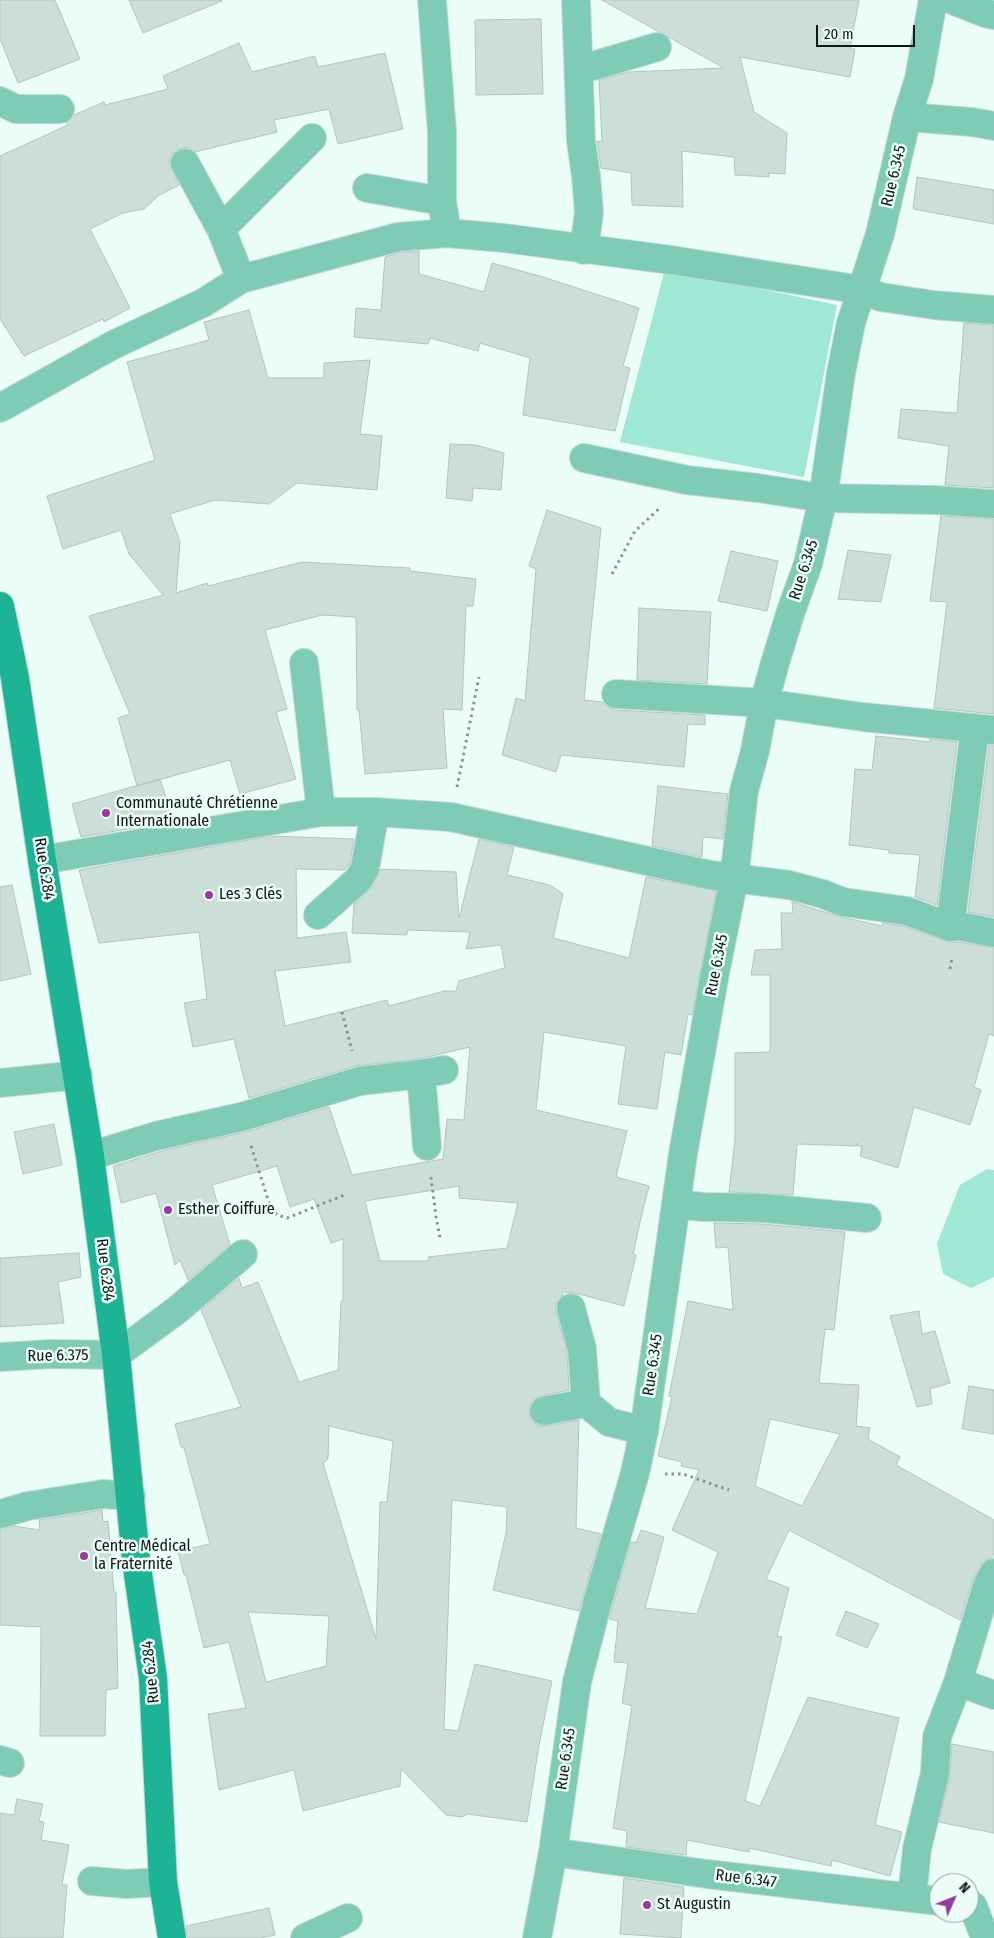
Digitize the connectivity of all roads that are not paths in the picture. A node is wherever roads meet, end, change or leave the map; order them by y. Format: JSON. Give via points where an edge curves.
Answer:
{"nodes":[{"id":1,"x":432,"y":0,"type":"edge"},
{"id":2,"x":576,"y":0,"type":"edge"},
{"id":3,"x":933,"y":0,"type":"edge"},
{"id":4,"x":952,"y":0,"type":"edge"},
{"id":5,"x":994,"y":15,"type":"edge"},
{"id":6,"x":657,"y":47,"type":"dead end"},
{"id":7,"x":579,"y":70,"type":"junction"},
{"id":8,"x":0,"y":101,"type":"edge"},
{"id":9,"x":60,"y":109,"type":"dead end"},
{"id":10,"x":907,"y":117,"type":"junction"},
{"id":11,"x":994,"y":126,"type":"edge"},
{"id":12,"x":312,"y":138,"type":"dead end"},
{"id":13,"x":185,"y":163,"type":"dead end"},
{"id":14,"x":368,"y":188,"type":"dead end"},
{"id":15,"x":442,"y":201,"type":"junction"},
{"id":16,"x":222,"y":229,"type":"junction"},
{"id":17,"x":447,"y":233,"type":"junction"},
{"id":18,"x":584,"y":250,"type":"junction"},
{"id":19,"x":240,"y":279,"type":"junction"},
{"id":20,"x":862,"y":290,"type":"junction"},
{"id":21,"x":994,"y":310,"type":"edge"},
{"id":22,"x":0,"y":408,"type":"edge"},
{"id":23,"x":584,"y":458,"type":"dead end"},
{"id":24,"x":823,"y":498,"type":"junction"},
{"id":25,"x":994,"y":504,"type":"edge"},
{"id":26,"x":0,"y":606,"type":"edge"},
{"id":27,"x":304,"y":663,"type":"dead end"},
{"id":28,"x":8,"y":679,"type":"edge"},
{"id":29,"x":616,"y":694,"type":"dead end"},
{"id":30,"x":764,"y":703,"type":"junction"},
{"id":31,"x":984,"y":728,"type":"edge"},
{"id":32,"x":321,"y":812,"type":"junction"},
{"id":33,"x":375,"y":812,"type":"junction"},
{"id":34,"x":42,"y":860,"type":"junction"},
{"id":35,"x":734,"y":879,"type":"junction"},
{"id":36,"x":318,"y":916,"type":"dead end"},
{"id":37,"x":950,"y":927,"type":"junction"},
{"id":38,"x":994,"y":933,"type":"edge"},
{"id":39,"x":78,"y":1076,"type":"junction"},
{"id":40,"x":0,"y":1083,"type":"edge"},
{"id":41,"x":427,"y":1146,"type":"dead end"},
{"id":42,"x":90,"y":1156,"type":"junction"},
{"id":43,"x":676,"y":1204,"type":"junction"},
{"id":44,"x":867,"y":1218,"type":"dead end"},
{"id":45,"x":244,"y":1254,"type":"dead end"},
{"id":46,"x":571,"y":1308,"type":"dead end"},
{"id":47,"x":116,"y":1355,"type":"junction"},
{"id":48,"x":0,"y":1357,"type":"edge"},
{"id":49,"x":586,"y":1403,"type":"junction"},
{"id":50,"x":544,"y":1411,"type":"dead end"},
{"id":51,"x":644,"y":1431,"type":"junction"},
{"id":52,"x":131,"y":1496,"type":"junction"},
{"id":53,"x":0,"y":1514,"type":"edge"},
{"id":54,"x":994,"y":1574,"type":"edge"},
{"id":55,"x":958,"y":1682,"type":"junction"},
{"id":56,"x":994,"y":1695,"type":"edge"},
{"id":57,"x":553,"y":1852,"type":"junction"},
{"id":58,"x":92,"y":1881,"type":"dead end"},
{"id":59,"x":163,"y":1882,"type":"junction"},
{"id":60,"x":912,"y":1898,"type":"junction"},
{"id":61,"x":929,"y":1900,"type":"edge"},
{"id":62,"x":979,"y":1905,"type":"edge"},
{"id":63,"x":348,"y":1918,"type":"dead end"},
{"id":64,"x":172,"y":1938,"type":"edge"},
{"id":65,"x":305,"y":1938,"type":"edge"},
{"id":66,"x":537,"y":1938,"type":"edge"},
{"id":67,"x":985,"y":1938,"type":"edge"}],
"edges":[{"from":1,"to":15,"type":"street","via":[[442,132]]},
{"from":2,"to":7,"type":"street"},
{"from":3,"to":10,"type":"street","name":"Rue 6.345","via":[[919,79]]},
{"from":4,"to":5,"type":"street"},
{"from":6,"to":7,"type":"street"},
{"from":7,"to":18,"type":"street","via":[[581,141],[589,212]]},
{"from":8,"to":9,"type":"street","via":[[16,109]]},
{"from":10,"to":11,"type":"street"},
{"from":10,"to":20,"type":"street","name":"Rue 6.345","via":[[880,234]]},
{"from":12,"to":16,"type":"street"},
{"from":13,"to":16,"type":"street"},
{"from":14,"to":15,"type":"street"},
{"from":15,"to":17,"type":"street"},
{"from":16,"to":19,"type":"street"},
{"from":17,"to":18,"type":"street"},
{"from":17,"to":19,"type":"street","via":[[398,237]]},
{"from":18,"to":20,"type":"street"},
{"from":19,"to":22,"type":"street","via":[[203,303],[113,345]]},
{"from":20,"to":21,"type":"street","via":[[934,305]]},
{"from":20,"to":24,"type":"street","name":"Rue 6.345","via":[[851,323]]},
{"from":23,"to":24,"type":"street","via":[[687,480]]},
{"from":24,"to":25,"type":"street"},
{"from":24,"to":30,"type":"street","name":"Rue 6.345","via":[[808,564],[790,611]]},
{"from":26,"to":28,"type":"street","name":"Rue 6.284"},
{"from":27,"to":32,"type":"street"},
{"from":28,"to":34,"type":"street","name":"Rue 6.284"},
{"from":29,"to":30,"type":"street"},
{"from":30,"to":31,"type":"street","via":[[863,717]]},
{"from":30,"to":35,"type":"street","name":"Rue 6.345","via":[[756,751],[744,791]]},
{"from":31,"to":37,"type":"street"},
{"from":32,"to":33,"type":"street"},
{"from":32,"to":34,"type":"street"},
{"from":33,"to":35,"type":"street","via":[[450,817]]},
{"from":33,"to":36,"type":"street","via":[[365,868],[358,880]]},
{"from":34,"to":39,"type":"street","name":"Rue 6.284"},
{"from":35,"to":37,"type":"street","via":[[789,885],[843,902],[907,911]]},
{"from":35,"to":43,"type":"street","name":"Rue 6.345","via":[[714,982],[689,1152]]},
{"from":37,"to":38,"type":"street"},
{"from":39,"to":40,"type":"street"},
{"from":39,"to":42,"type":"street","name":"Rue 6.284"},
{"from":41,"to":42,"type":"street","via":[[432,1072],[360,1081],[241,1117],[156,1136]]},
{"from":42,"to":47,"type":"street","name":"Rue 6.284"},
{"from":43,"to":44,"type":"street"},
{"from":43,"to":51,"type":"street","name":"Rue 6.345"},
{"from":45,"to":47,"type":"street","via":[[178,1310]]},
{"from":46,"to":49,"type":"street","via":[[582,1349]]},
{"from":47,"to":48,"type":"street","name":"Rue 6.375"},
{"from":47,"to":52,"type":"street","name":"Rue 6.284"},
{"from":49,"to":50,"type":"street"},
{"from":49,"to":51,"type":"street","via":[[609,1422]]},
{"from":51,"to":57,"type":"street","name":"Rue 6.345","via":[[577,1682]]},
{"from":52,"to":53,"type":"street","via":[[103,1494],[28,1506]]},
{"from":52,"to":59,"type":"street","name":"Rue 6.284","via":[[136,1560],[153,1678]]},
{"from":54,"to":55,"type":"street","via":[[987,1586]]},
{"from":55,"to":56,"type":"street"},
{"from":55,"to":60,"type":"street","via":[[937,1737],[935,1773],[917,1850]]},
{"from":57,"to":60,"type":"street","name":"Rue 6.347"},
{"from":57,"to":66,"type":"street","name":"Rue 6.345"},
{"from":58,"to":59,"type":"street","via":[[126,1884]]},
{"from":59,"to":64,"type":"street","name":"Rue 6.284"},
{"from":60,"to":61,"type":"street","name":"Rue 6.347"},
{"from":62,"to":67,"type":"street"},
{"from":63,"to":65,"type":"street"}]}
